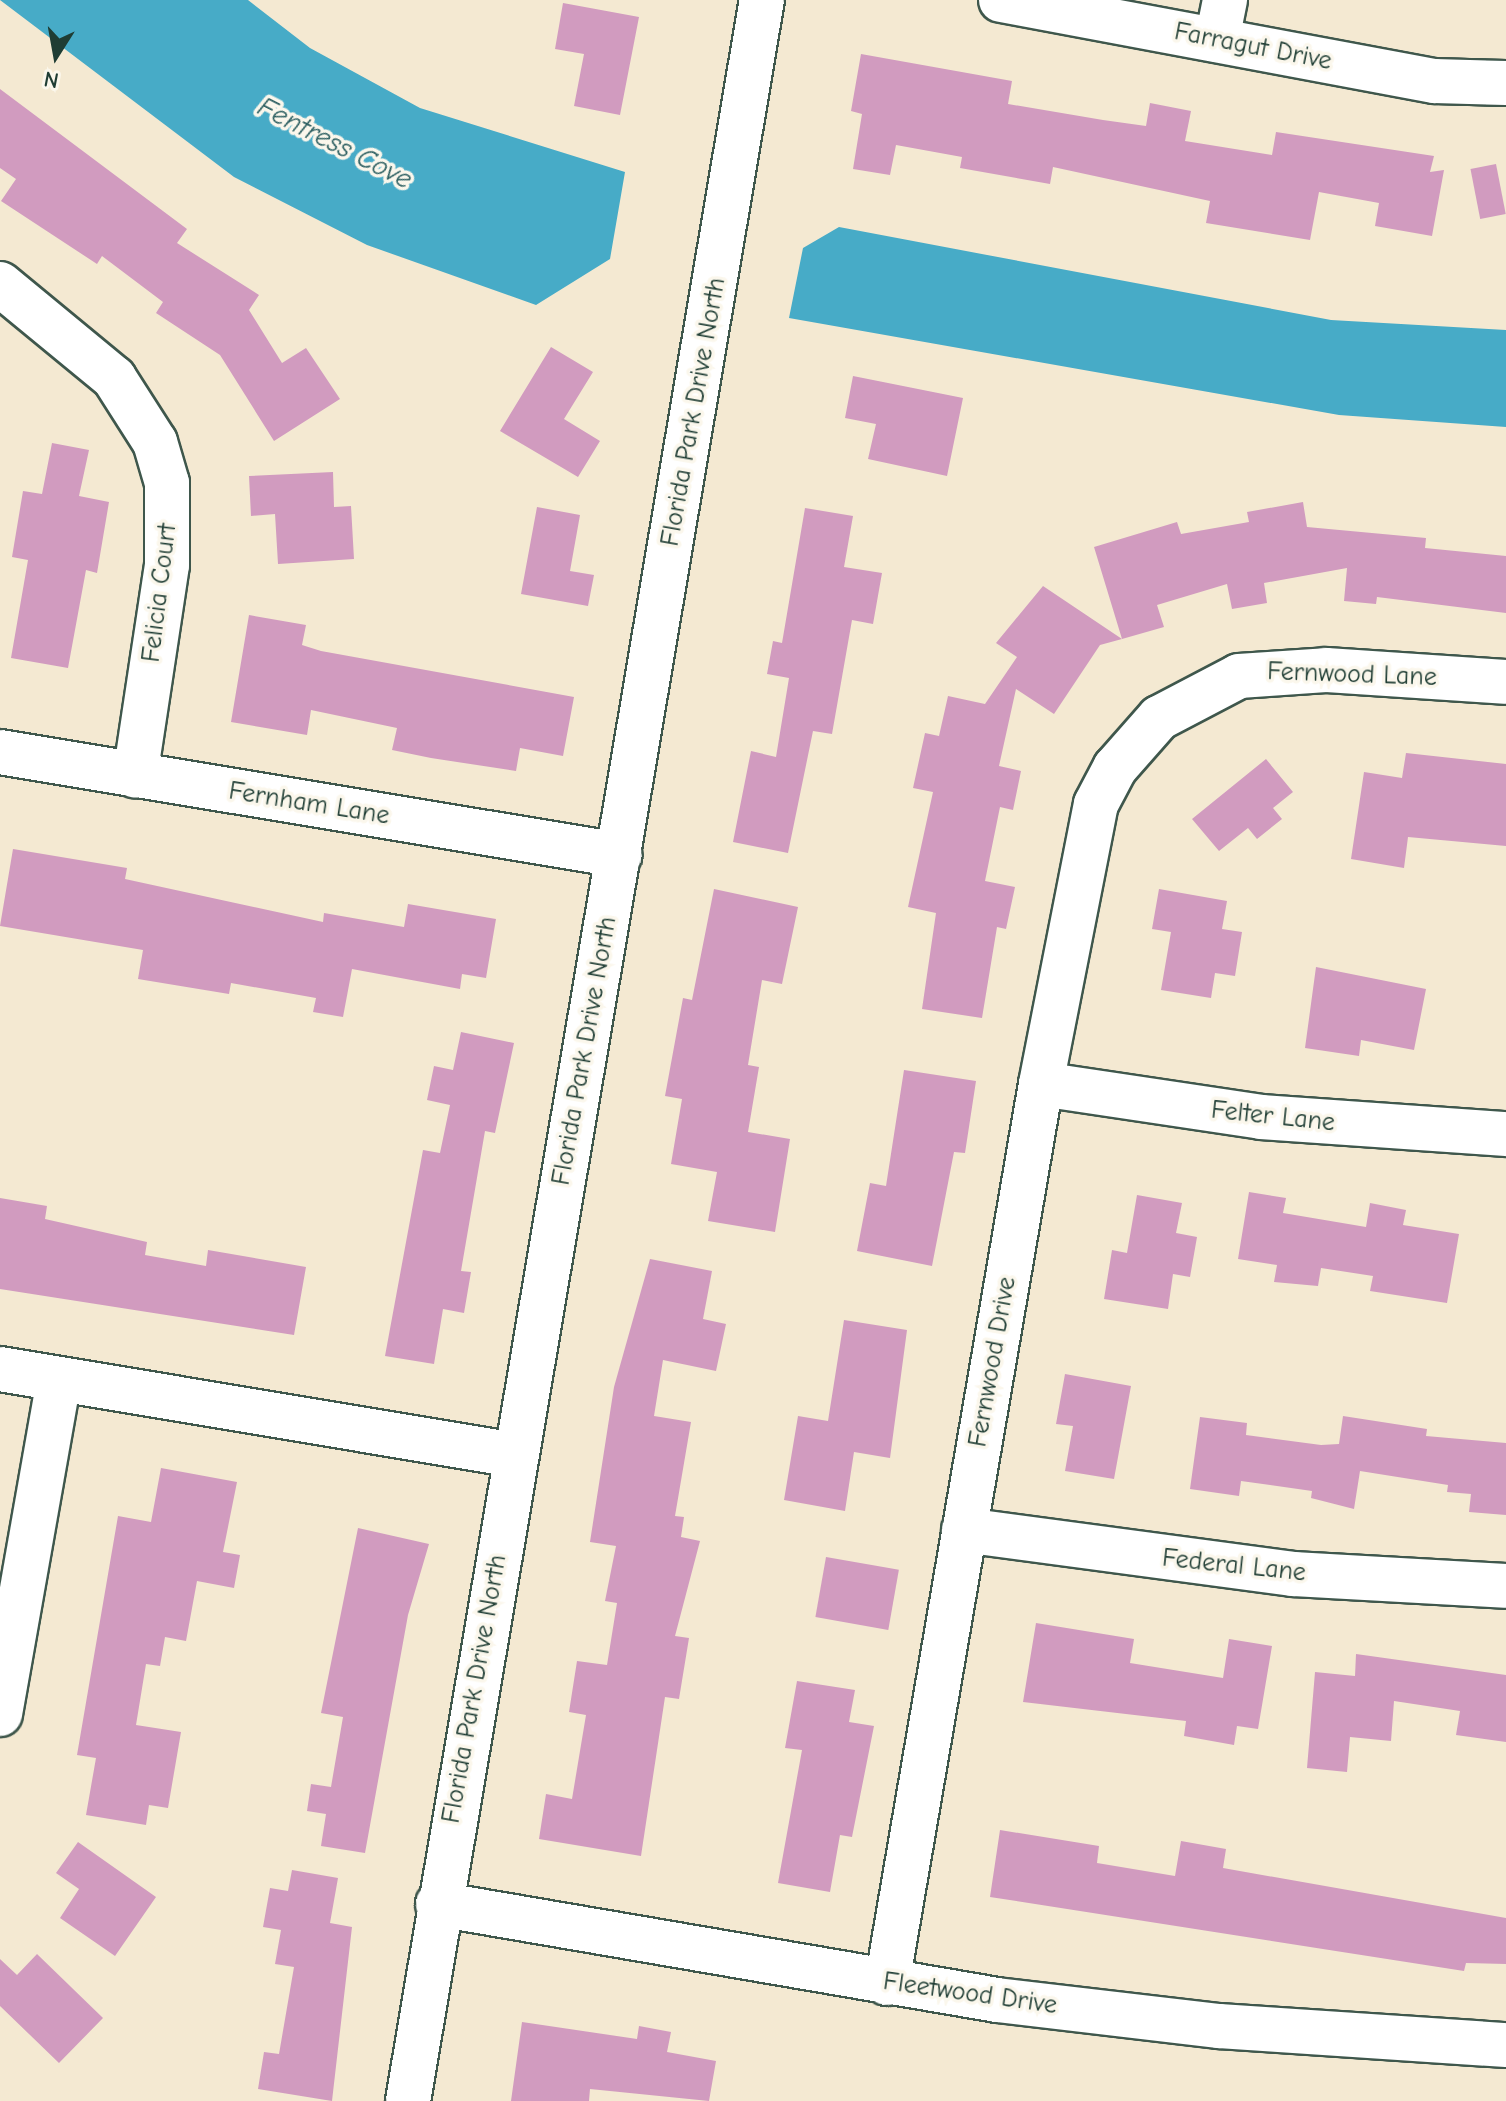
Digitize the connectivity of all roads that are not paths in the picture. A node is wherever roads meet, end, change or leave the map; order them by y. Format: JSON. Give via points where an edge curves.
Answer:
{"nodes":[{"id":1,"x":762,"y":0,"type":"edge"},
{"id":2,"x":1001,"y":0,"type":"edge"},
{"id":3,"x":1221,"y":20,"type":"edge"},
{"id":4,"x":1506,"y":83,"type":"edge"},
{"id":5,"x":0,"y":284,"type":"edge"},
{"id":6,"x":1506,"y":682,"type":"edge"},
{"id":7,"x":1128,"y":751,"type":"joint"},
{"id":8,"x":0,"y":752,"type":"edge"},
{"id":9,"x":135,"y":776,"type":"junction"},
{"id":10,"x":619,"y":855,"type":"junction"},
{"id":11,"x":1041,"y":1084,"type":"junction"},
{"id":12,"x":1506,"y":1134,"type":"edge"},
{"id":13,"x":0,"y":1369,"type":"edge"},
{"id":14,"x":59,"y":1380,"type":"junction"},
{"id":15,"x":515,"y":1455,"type":"junction"},
{"id":16,"x":964,"y":1530,"type":"junction"},
{"id":17,"x":1506,"y":1586,"type":"edge"},
{"id":18,"x":0,"y":1714,"type":"edge"},
{"id":19,"x":438,"y":1904,"type":"junction"},
{"id":20,"x":887,"y":1983,"type":"junction"},
{"id":21,"x":1506,"y":2045,"type":"edge"},
{"id":22,"x":408,"y":2101,"type":"edge"}],
"edges":[{"from":1,"to":10,"type":"street","name":"Florida Park Drive North"},
{"from":2,"to":3,"type":"street","name":"Farragut Drive"},
{"from":3,"to":4,"type":"street","name":"Farragut Drive","via":[[1434,81]]},
{"from":5,"to":9,"type":"street","name":"Felicia Court","via":[[114,378],[155,442],[167,483],[167,565]]},
{"from":6,"to":7,"type":"street","name":"Fernwood Lane","via":[[1265,671],[1192,696]]},
{"from":7,"to":11,"type":"street","name":"Fernwood Drive","via":[[1090,822]]},
{"from":8,"to":9,"type":"street","name":"Fernham Lane"},
{"from":9,"to":10,"type":"street","name":"Fernham Lane"},
{"from":10,"to":15,"type":"street","name":"Florida Park Drive North"},
{"from":11,"to":12,"type":"street","name":"Felter Lane","via":[[1261,1117]]},
{"from":11,"to":16,"type":"street","name":"Fernwood Drive"},
{"from":13,"to":14,"type":"street"},
{"from":14,"to":15,"type":"street"},
{"from":14,"to":18,"type":"street"},
{"from":15,"to":19,"type":"street","name":"Florida Park Drive North"},
{"from":16,"to":17,"type":"street","name":"Federal Lane","via":[[1293,1574]]},
{"from":16,"to":20,"type":"street","name":"Fernwood Drive"},
{"from":19,"to":20,"type":"street","name":"Fleetwood Drive"},
{"from":19,"to":22,"type":"street","name":"Florida Park Drive North"},
{"from":20,"to":21,"type":"street","name":"Fleetwood Drive","via":[[1219,2026]]}]}
